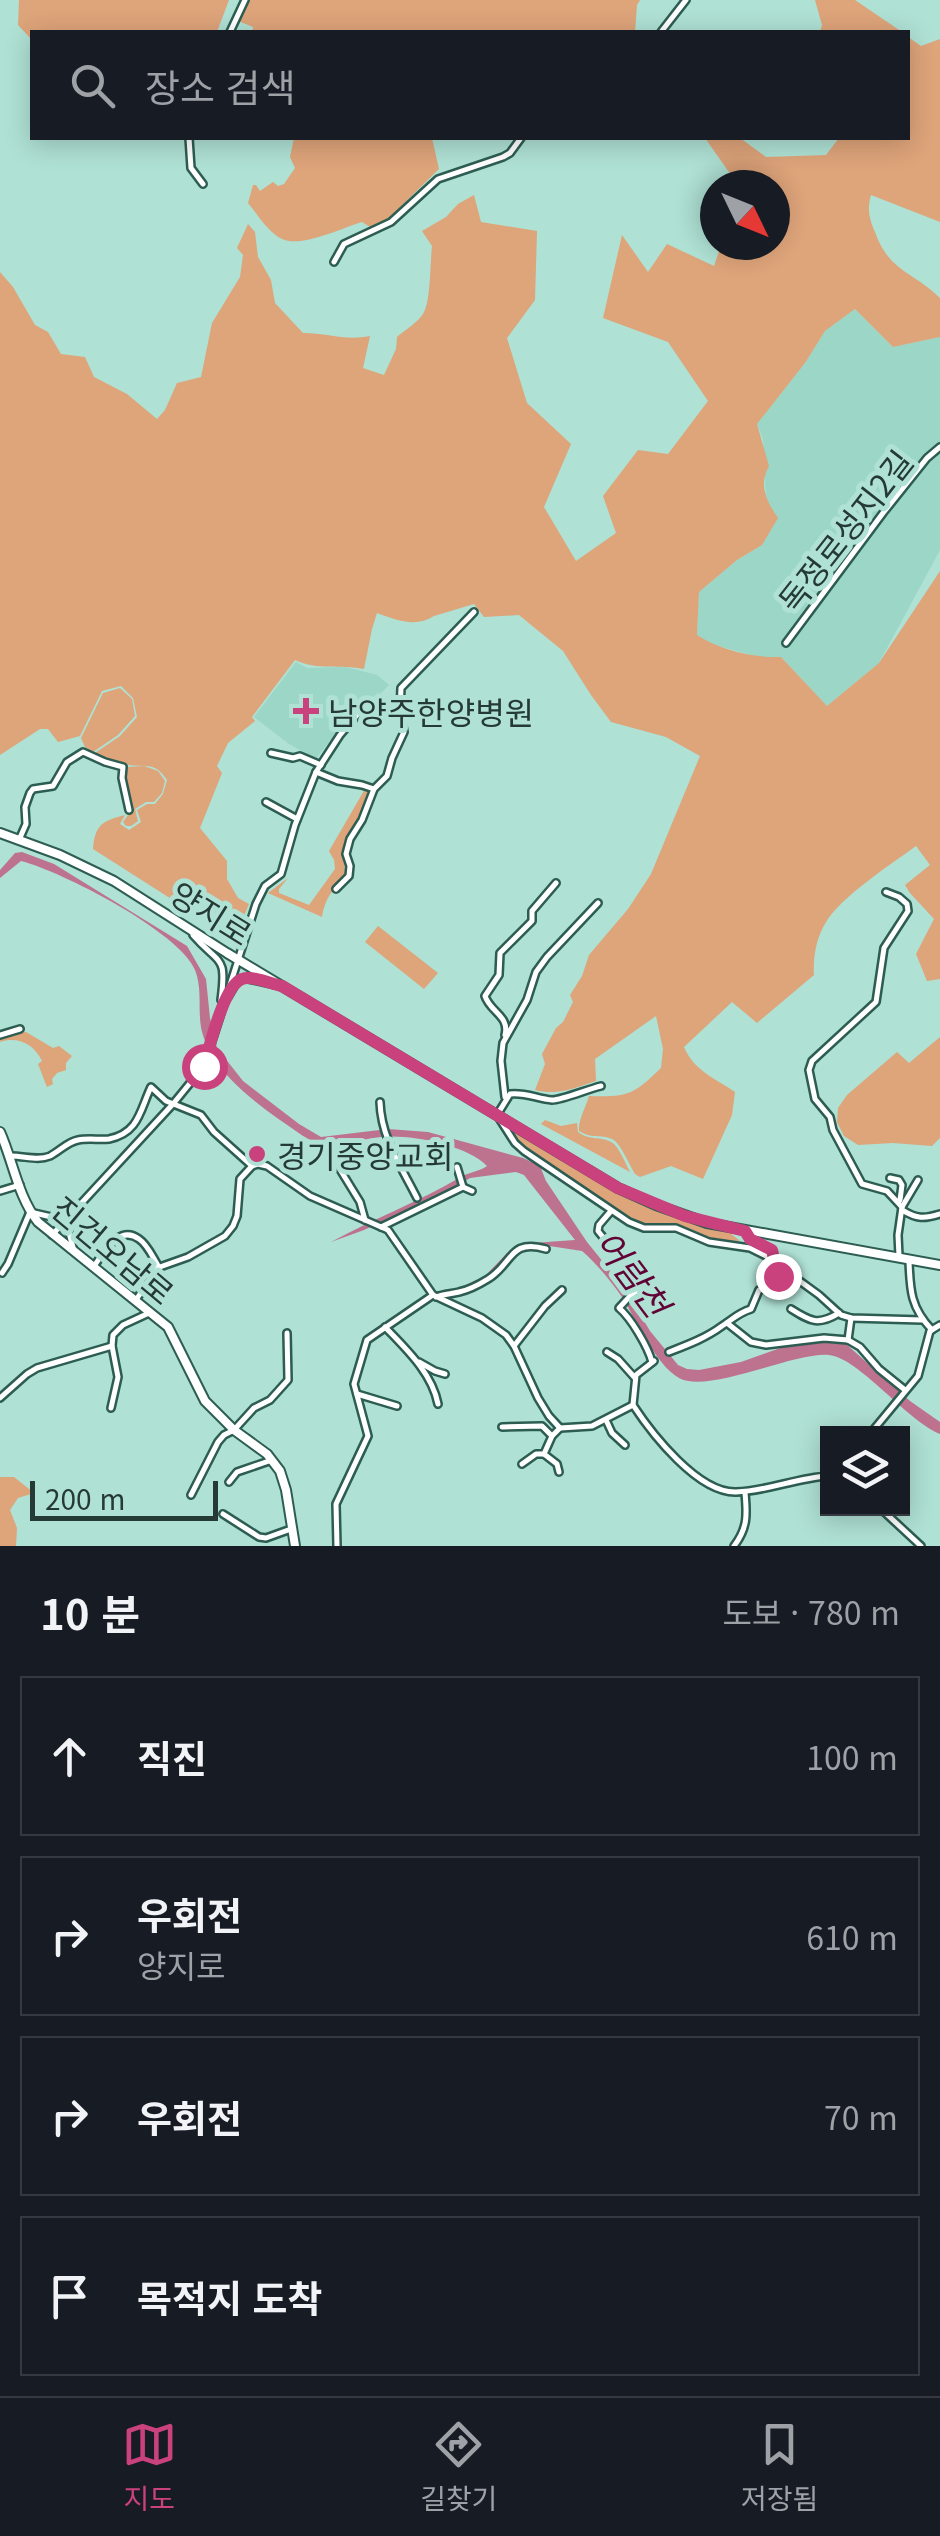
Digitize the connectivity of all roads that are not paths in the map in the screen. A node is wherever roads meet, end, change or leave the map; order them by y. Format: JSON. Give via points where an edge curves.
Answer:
{"nodes":[{"id":1,"x":245,"y":0,"type":"edge"},
{"id":2,"x":686,"y":0,"type":"edge"},
{"id":3,"x":231,"y":30,"type":"edge"},
{"id":4,"x":664,"y":30,"type":"edge"},
{"id":5,"x":189,"y":140,"type":"edge"},
{"id":6,"x":520,"y":140,"type":"edge"},
{"id":7,"x":203,"y":184,"type":"dead end"},
{"id":8,"x":334,"y":262,"type":"dead end"},
{"id":9,"x":940,"y":447,"type":"edge"},
{"id":10,"x":474,"y":612,"type":"dead end"},
{"id":11,"x":786,"y":643,"type":"dead end"},
{"id":12,"x":357,"y":715,"type":"dead end"},
{"id":13,"x":271,"y":753,"type":"dead end"},
{"id":14,"x":321,"y":765,"type":"junction"},
{"id":15,"x":316,"y":772,"type":"junction"},
{"id":16,"x":374,"y":790,"type":"junction"},
{"id":17,"x":266,"y":802,"type":"dead end"},
{"id":18,"x":128,"y":810,"type":"dead end"},
{"id":19,"x":297,"y":820,"type":"junction"},
{"id":20,"x":0,"y":833,"type":"edge"},
{"id":21,"x":20,"y":840,"type":"junction"},
{"id":22,"x":556,"y":883,"type":"dead end"},
{"id":23,"x":336,"y":889,"type":"dead end"},
{"id":24,"x":886,"y":892,"type":"dead end"},
{"id":25,"x":598,"y":904,"type":"dead end"},
{"id":26,"x":184,"y":926,"type":"junction"},
{"id":27,"x":237,"y":958,"type":"junction"},
{"id":28,"x":282,"y":986,"type":"junction"},
{"id":29,"x":220,"y":1013,"type":"junction"},
{"id":30,"x":20,"y":1029,"type":"dead end"},
{"id":31,"x":0,"y":1034,"type":"edge"},
{"id":32,"x":503,"y":1043,"type":"junction"},
{"id":33,"x":602,"y":1086,"type":"dead end"},
{"id":34,"x":505,"y":1100,"type":"junction"},
{"id":35,"x":380,"y":1102,"type":"dead end"},
{"id":36,"x":173,"y":1104,"type":"junction"},
{"id":37,"x":497,"y":1114,"type":"junction"},
{"id":38,"x":0,"y":1132,"type":"edge"},
{"id":39,"x":3,"y":1144,"type":"edge"},
{"id":40,"x":11,"y":1156,"type":"junction"},
{"id":41,"x":333,"y":1158,"type":"dead end"},
{"id":42,"x":252,"y":1166,"type":"junction"},
{"id":43,"x":457,"y":1167,"type":"dead end"},
{"id":44,"x":890,"y":1178,"type":"dead end"},
{"id":45,"x":918,"y":1180,"type":"dead end"},
{"id":46,"x":20,"y":1185,"type":"junction"},
{"id":47,"x":464,"y":1186,"type":"junction"},
{"id":48,"x":472,"y":1190,"type":"dead end"},
{"id":49,"x":0,"y":1191,"type":"edge"},
{"id":50,"x":417,"y":1198,"type":"dead end"},
{"id":51,"x":901,"y":1207,"type":"junction"},
{"id":52,"x":611,"y":1211,"type":"junction"},
{"id":53,"x":30,"y":1212,"type":"junction"},
{"id":54,"x":940,"y":1214,"type":"edge"},
{"id":55,"x":71,"y":1215,"type":"junction"},
{"id":56,"x":367,"y":1221,"type":"junction"},
{"id":57,"x":381,"y":1227,"type":"junction"},
{"id":58,"x":745,"y":1231,"type":"junction"},
{"id":59,"x":52,"y":1235,"type":"junction"},
{"id":60,"x":606,"y":1242,"type":"dead end"},
{"id":61,"x":546,"y":1249,"type":"dead end"},
{"id":62,"x":74,"y":1251,"type":"junction"},
{"id":63,"x":774,"y":1260,"type":"junction"},
{"id":64,"x":904,"y":1260,"type":"junction"},
{"id":65,"x":940,"y":1265,"type":"edge"},
{"id":66,"x":94,"y":1266,"type":"junction"},
{"id":67,"x":159,"y":1267,"type":"junction"},
{"id":68,"x":782,"y":1268,"type":"junction"},
{"id":69,"x":2,"y":1273,"type":"edge"},
{"id":70,"x":652,"y":1282,"type":"dead end"},
{"id":71,"x":562,"y":1290,"type":"dead end"},
{"id":72,"x":435,"y":1296,"type":"junction"},
{"id":73,"x":136,"y":1300,"type":"junction"},
{"id":74,"x":791,"y":1309,"type":"dead end"},
{"id":75,"x":152,"y":1312,"type":"junction"},
{"id":76,"x":839,"y":1313,"type":"junction"},
{"id":77,"x":851,"y":1318,"type":"junction"},
{"id":78,"x":922,"y":1320,"type":"junction"},
{"id":79,"x":727,"y":1323,"type":"junction"},
{"id":80,"x":940,"y":1325,"type":"edge"},
{"id":81,"x":385,"y":1327,"type":"junction"},
{"id":82,"x":932,"y":1330,"type":"junction"},
{"id":83,"x":287,"y":1334,"type":"dead end"},
{"id":84,"x":848,"y":1340,"type":"junction"},
{"id":85,"x":112,"y":1346,"type":"junction"},
{"id":86,"x":514,"y":1346,"type":"junction"},
{"id":87,"x":607,"y":1352,"type":"dead end"},
{"id":88,"x":669,"y":1352,"type":"dead end"},
{"id":89,"x":416,"y":1361,"type":"junction"},
{"id":90,"x":445,"y":1374,"type":"dead end"},
{"id":91,"x":635,"y":1378,"type":"junction"},
{"id":92,"x":905,"y":1390,"type":"junction"},
{"id":93,"x":357,"y":1394,"type":"junction"},
{"id":94,"x":0,"y":1398,"type":"edge"},
{"id":95,"x":438,"y":1404,"type":"dead end"},
{"id":96,"x":633,"y":1405,"type":"junction"},
{"id":97,"x":397,"y":1406,"type":"dead end"},
{"id":98,"x":111,"y":1408,"type":"dead end"},
{"id":99,"x":606,"y":1420,"type":"junction"},
{"id":100,"x":502,"y":1426,"type":"dead end"},
{"id":101,"x":876,"y":1426,"type":"edge"},
{"id":102,"x":560,"y":1428,"type":"junction"},
{"id":103,"x":234,"y":1430,"type":"junction"},
{"id":104,"x":552,"y":1436,"type":"junction"},
{"id":105,"x":625,"y":1446,"type":"dead end"},
{"id":106,"x":544,"y":1454,"type":"junction"},
{"id":107,"x":272,"y":1460,"type":"junction"},
{"id":108,"x":522,"y":1464,"type":"dead end"},
{"id":109,"x":559,"y":1472,"type":"dead end"},
{"id":110,"x":820,"y":1476,"type":"edge"},
{"id":111,"x":229,"y":1482,"type":"dead end"},
{"id":112,"x":744,"y":1491,"type":"junction"},
{"id":113,"x":191,"y":1495,"type":"dead end"},
{"id":114,"x":223,"y":1514,"type":"dead end"},
{"id":115,"x":889,"y":1516,"type":"edge"},
{"id":116,"x":291,"y":1529,"type":"junction"},
{"id":117,"x":295,"y":1546,"type":"edge"},
{"id":118,"x":337,"y":1546,"type":"edge"},
{"id":119,"x":734,"y":1546,"type":"edge"},
{"id":120,"x":921,"y":1546,"type":"edge"}],
"edges":[{"from":1,"to":3,"type":"street"},
{"from":2,"to":4,"type":"street"},
{"from":5,"to":7,"type":"street","via":[[191,168]]},
{"from":6,"to":8,"type":"street","via":[[503,158],[438,179],[391,222],[344,244]]},
{"from":9,"to":11,"type":"street","name":"독정로성지2길"},
{"from":10,"to":16,"type":"street","via":[[400,688],[404,732],[387,776]]},
{"from":12,"to":14,"type":"street"},
{"from":13,"to":14,"type":"street"},
{"from":14,"to":15,"type":"street"},
{"from":15,"to":16,"type":"street"},
{"from":15,"to":19,"type":"street"},
{"from":16,"to":23,"type":"street","via":[[348,847],[350,876]]},
{"from":17,"to":19,"type":"street"},
{"from":18,"to":21,"type":"street","via":[[123,767],[82,752],[53,786],[30,793]]},
{"from":19,"to":27,"type":"street","via":[[280,874],[256,904]]},
{"from":20,"to":21,"type":"street","name":"양지로"},
{"from":21,"to":26,"type":"street","name":"양지로","via":[[100,874]]},
{"from":22,"to":32,"type":"street","via":[[500,953],[498,975],[485,996],[505,1020]]},
{"from":24,"to":51,"type":"street","via":[[908,911],[884,948],[876,1002],[808,1070],[815,1099],[862,1184],[887,1191]]},
{"from":25,"to":32,"type":"street","via":[[536,972]]},
{"from":26,"to":27,"type":"street","name":"양지로"},
{"from":26,"to":29,"type":"street","via":[[222,964]]},
{"from":27,"to":28,"type":"street","name":"양지로"},
{"from":27,"to":29,"type":"street"},
{"from":28,"to":29,"type":"street","via":[[240,979]]},
{"from":28,"to":37,"type":"street","name":"양지로"},
{"from":29,"to":36,"type":"street","via":[[204,1066]]},
{"from":30,"to":31,"type":"street"},
{"from":32,"to":34,"type":"street"},
{"from":33,"to":34,"type":"street","via":[[561,1100],[521,1093]]},
{"from":34,"to":37,"type":"street"},
{"from":35,"to":50,"type":"street","via":[[386,1141]]},
{"from":36,"to":40,"type":"street","via":[[151,1087],[143,1112],[124,1133],[77,1140],[42,1158]]},
{"from":36,"to":42,"type":"street","via":[[201,1115]]},
{"from":36,"to":55,"type":"street"},
{"from":37,"to":52,"type":"street","via":[[524,1151]]},
{"from":37,"to":58,"type":"street","name":"양지로","via":[[618,1188],[685,1216]]},
{"from":38,"to":39,"type":"street","name":"진건오남로"},
{"from":39,"to":40,"type":"street","name":"진건오남로"},
{"from":40,"to":46,"type":"street","name":"진건오남로"},
{"from":41,"to":56,"type":"street"},
{"from":42,"to":56,"type":"street","via":[[267,1166],[310,1196]]},
{"from":42,"to":67,"type":"street","via":[[240,1179],[237,1216],[224,1236]]},
{"from":43,"to":47,"type":"street"},
{"from":44,"to":51,"type":"street","via":[[902,1186]]},
{"from":45,"to":51,"type":"street"},
{"from":46,"to":49,"type":"street"},
{"from":46,"to":53,"type":"street","name":"진건오남로"},
{"from":47,"to":48,"type":"street"},
{"from":47,"to":57,"type":"street"},
{"from":51,"to":54,"type":"street","via":[[914,1218]]},
{"from":51,"to":64,"type":"street"},
{"from":52,"to":60,"type":"street","via":[[598,1231]]},
{"from":52,"to":63,"type":"street","via":[[644,1228],[676,1228]]},
{"from":53,"to":55,"type":"street"},
{"from":53,"to":59,"type":"street","name":"진건오남로"},
{"from":53,"to":69,"type":"street"},
{"from":55,"to":59,"type":"street"},
{"from":55,"to":62,"type":"street"},
{"from":56,"to":57,"type":"street"},
{"from":57,"to":72,"type":"street"},
{"from":58,"to":63,"type":"street","via":[[772,1250]]},
{"from":58,"to":64,"type":"street","name":"양지로"},
{"from":59,"to":62,"type":"street","name":"진건오남로"},
{"from":61,"to":72,"type":"street","via":[[522,1247],[489,1279]]},
{"from":62,"to":66,"type":"street","name":"진건오남로"},
{"from":63,"to":68,"type":"street"},
{"from":64,"to":65,"type":"street","name":"양지로"},
{"from":64,"to":78,"type":"street"},
{"from":66,"to":67,"type":"street","via":[[118,1236],[127,1235],[140,1239]]},
{"from":66,"to":73,"type":"street","name":"진건오남로"},
{"from":67,"to":73,"type":"street"},
{"from":68,"to":76,"type":"street"},
{"from":68,"to":79,"type":"street","via":[[750,1309]]},
{"from":70,"to":91,"type":"street","via":[[618,1308],[653,1362]]},
{"from":71,"to":86,"type":"street"},
{"from":72,"to":81,"type":"street"},
{"from":72,"to":86,"type":"street","via":[[482,1318]]},
{"from":73,"to":75,"type":"street","name":"진건오남로"},
{"from":74,"to":76,"type":"street","via":[[810,1321]]},
{"from":75,"to":85,"type":"street","via":[[123,1325]]},
{"from":75,"to":103,"type":"street","name":"진건오남로","via":[[175,1336],[205,1401]]},
{"from":76,"to":77,"type":"street"},
{"from":77,"to":78,"type":"street"},
{"from":77,"to":84,"type":"street"},
{"from":78,"to":82,"type":"street"},
{"from":79,"to":84,"type":"street","via":[[766,1345]]},
{"from":79,"to":88,"type":"street"},
{"from":80,"to":82,"type":"street"},
{"from":81,"to":89,"type":"street"},
{"from":81,"to":93,"type":"street","via":[[367,1340]]},
{"from":82,"to":92,"type":"street","via":[[918,1376]]},
{"from":83,"to":103,"type":"street","via":[[288,1380]]},
{"from":84,"to":92,"type":"street"},
{"from":85,"to":94,"type":"street","via":[[37,1368]]},
{"from":85,"to":98,"type":"street","via":[[118,1376]]},
{"from":86,"to":102,"type":"street"},
{"from":87,"to":91,"type":"street"},
{"from":89,"to":90,"type":"street"},
{"from":89,"to":95,"type":"street"},
{"from":91,"to":96,"type":"street"},
{"from":92,"to":101,"type":"street"},
{"from":93,"to":97,"type":"street"},
{"from":93,"to":118,"type":"street","via":[[368,1436],[336,1504]]},
{"from":96,"to":99,"type":"street"},
{"from":96,"to":112,"type":"street","via":[[663,1445],[700,1477],[723,1491]]},
{"from":99,"to":102,"type":"street"},
{"from":99,"to":105,"type":"street"},
{"from":100,"to":104,"type":"street","via":[[542,1426]]},
{"from":102,"to":104,"type":"street"},
{"from":103,"to":107,"type":"street","name":"진건오남로"},
{"from":103,"to":113,"type":"street","via":[[218,1442]]},
{"from":104,"to":106,"type":"street"},
{"from":106,"to":108,"type":"street"},
{"from":106,"to":109,"type":"street"},
{"from":107,"to":111,"type":"street","via":[[236,1472]]},
{"from":107,"to":116,"type":"street","via":[[284,1480]]},
{"from":110,"to":112,"type":"street"},
{"from":112,"to":119,"type":"street","via":[[747,1518]]},
{"from":114,"to":116,"type":"street","via":[[259,1537]]},
{"from":115,"to":120,"type":"street"},
{"from":116,"to":117,"type":"street"}]}
